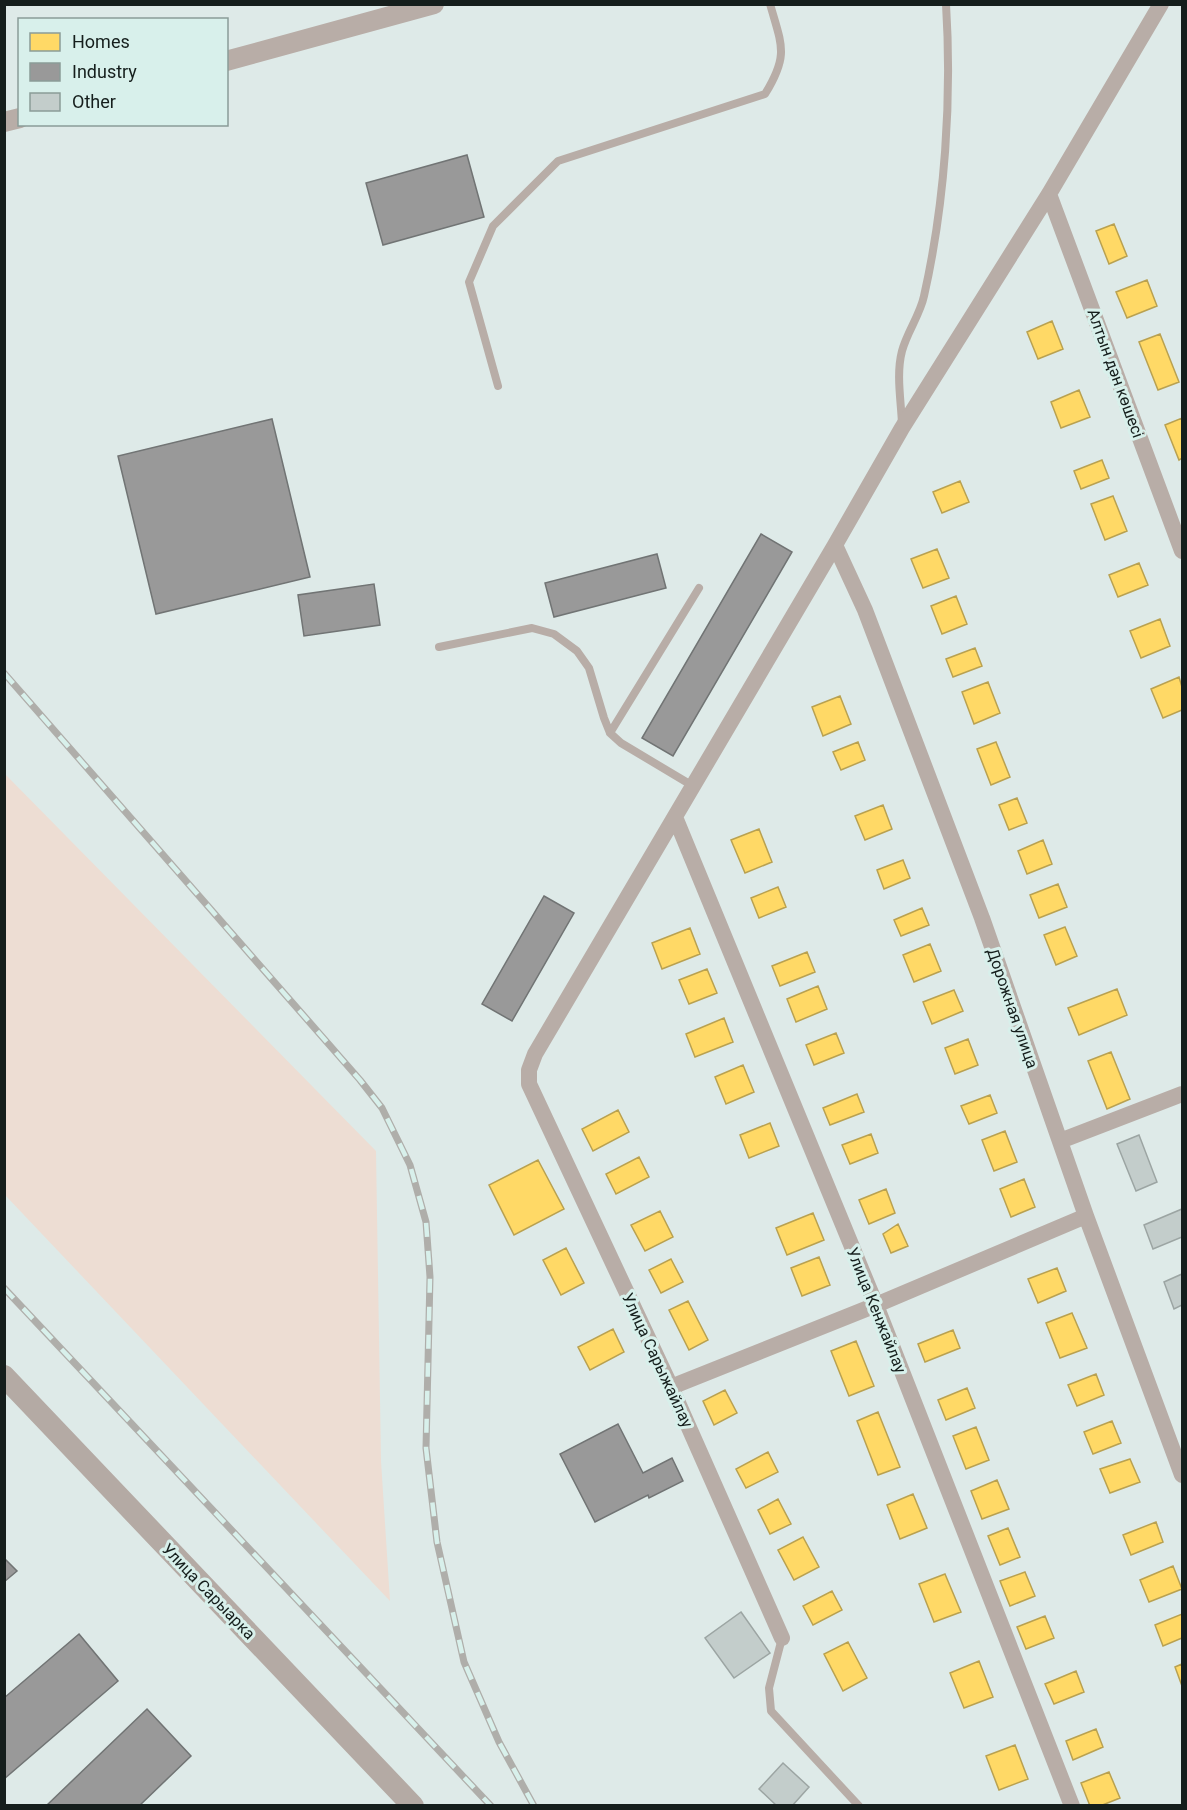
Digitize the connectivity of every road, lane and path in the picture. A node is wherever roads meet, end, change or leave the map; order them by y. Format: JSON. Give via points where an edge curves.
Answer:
{"nodes":[{"id":1,"x":434,"y":4,"type":"edge"},
{"id":2,"x":770,"y":4,"type":"edge"},
{"id":3,"x":946,"y":4,"type":"edge"},
{"id":4,"x":1161,"y":4,"type":"edge"},
{"id":5,"x":228,"y":60,"type":"edge"},
{"id":6,"x":1049,"y":194,"type":"junction"},
{"id":7,"x":498,"y":386,"type":"dead end"},
{"id":8,"x":902,"y":428,"type":"junction"},
{"id":9,"x":836,"y":545,"type":"junction"},
{"id":10,"x":1182,"y":551,"type":"edge"},
{"id":11,"x":699,"y":588,"type":"dead end"},
{"id":12,"x":439,"y":647,"type":"dead end"},
{"id":13,"x":610,"y":733,"type":"junction"},
{"id":14,"x":693,"y":786,"type":"junction"},
{"id":15,"x":675,"y":817,"type":"junction"},
{"id":16,"x":1182,"y":1094,"type":"edge"},
{"id":17,"x":1060,"y":1141,"type":"junction"},
{"id":18,"x":1086,"y":1216,"type":"junction"},
{"id":19,"x":876,"y":1305,"type":"junction"},
{"id":20,"x":4,"y":1376,"type":"edge"},
{"id":21,"x":671,"y":1387,"type":"junction"},
{"id":22,"x":1182,"y":1475,"type":"edge"},
{"id":23,"x":782,"y":1638,"type":"joint"},
{"id":24,"x":413,"y":1806,"type":"edge"},
{"id":25,"x":859,"y":1806,"type":"edge"},
{"id":26,"x":1072,"y":1806,"type":"edge"}],
"edges":[{"from":1,"to":5,"type":"street"},
{"from":2,"to":7,"type":"lane","via":[[782,46],[778,72],[765,94],[558,161],[494,226],[468,282]]},
{"from":3,"to":8,"type":"lane","via":[[947,130],[924,298],[902,351]]},
{"from":4,"to":6,"type":"street"},
{"from":6,"to":8,"type":"street"},
{"from":6,"to":10,"type":"street","name":"Алтын дән көшесі"},
{"from":8,"to":9,"type":"street"},
{"from":9,"to":14,"type":"street"},
{"from":9,"to":17,"type":"street","name":"Дорожная улица","via":[[866,610]]},
{"from":11,"to":13,"type":"lane"},
{"from":12,"to":13,"type":"lane","via":[[532,628],[554,634],[577,651],[588,668]]},
{"from":13,"to":14,"type":"lane"},
{"from":14,"to":15,"type":"street"},
{"from":15,"to":19,"type":"street","name":"Улица Кенжайлау"},
{"from":15,"to":21,"type":"street","name":"Улица Сарыжайлау","via":[[529,1070],[529,1084]]},
{"from":16,"to":17,"type":"street"},
{"from":17,"to":18,"type":"street","name":"Дорожная улица"},
{"from":18,"to":19,"type":"street"},
{"from":18,"to":22,"type":"street","name":"Дорожная улица"},
{"from":19,"to":21,"type":"street"},
{"from":19,"to":26,"type":"street","name":"Улица Кенжайлау"},
{"from":20,"to":24,"type":"main road","name":"Улица Сарыарка"},
{"from":21,"to":23,"type":"street","name":"Улица Сарыжайлау"},
{"from":23,"to":25,"type":"lane","via":[[769,1688],[771,1711]]}]}
